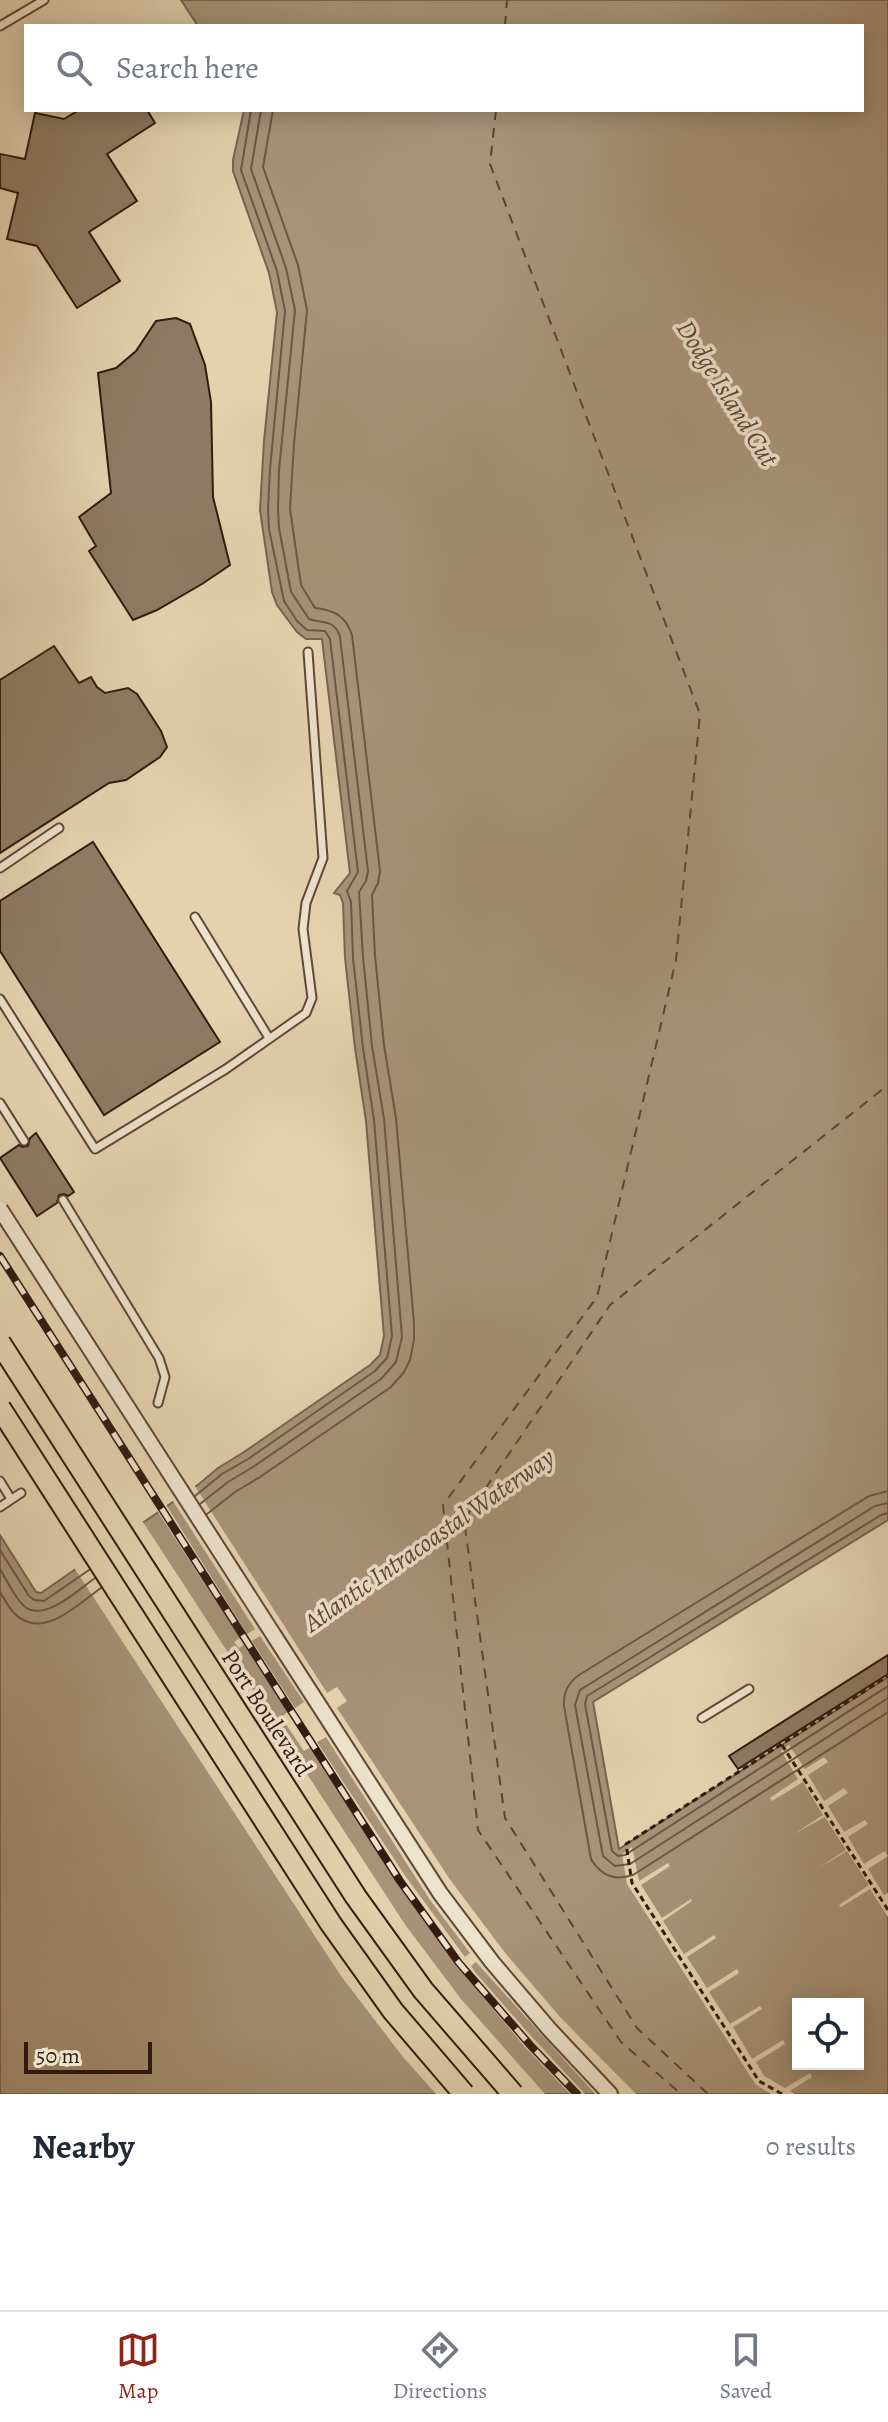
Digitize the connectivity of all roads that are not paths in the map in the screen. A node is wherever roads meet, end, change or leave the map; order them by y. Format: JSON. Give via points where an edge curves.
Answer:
{"nodes":[{"id":1,"x":44,"y":0,"type":"edge"},
{"id":2,"x":0,"y":26,"type":"edge"},
{"id":3,"x":308,"y":652,"type":"dead end"},
{"id":4,"x":59,"y":828,"type":"dead end"},
{"id":5,"x":0,"y":868,"type":"edge"},
{"id":6,"x":195,"y":917,"type":"dead end"},
{"id":7,"x":0,"y":999,"type":"edge"},
{"id":8,"x":269,"y":1038,"type":"junction"},
{"id":9,"x":0,"y":1103,"type":"edge"},
{"id":10,"x":24,"y":1141,"type":"dead end"},
{"id":11,"x":63,"y":1200,"type":"dead end"},
{"id":12,"x":0,"y":1209,"type":"edge"},
{"id":13,"x":0,"y":1343,"type":"edge"},
{"id":14,"x":158,"y":1403,"type":"dead end"},
{"id":15,"x":0,"y":1408,"type":"edge"},
{"id":16,"x":0,"y":1481,"type":"edge"},
{"id":17,"x":21,"y":1493,"type":"dead end"},
{"id":18,"x":11,"y":1499,"type":"junction"},
{"id":19,"x":0,"y":1507,"type":"edge"},
{"id":20,"x":749,"y":1689,"type":"dead end"},
{"id":21,"x":702,"y":1718,"type":"dead end"},
{"id":22,"x":464,"y":2094,"type":"edge"},
{"id":23,"x":513,"y":2094,"type":"edge"},
{"id":24,"x":610,"y":2094,"type":"edge"}],
"edges":[{"from":1,"to":2,"type":"lane"},
{"from":3,"to":8,"type":"lane","via":[[323,858],[306,903],[303,929],[312,998],[306,1013]]},
{"from":4,"to":5,"type":"lane"},
{"from":6,"to":8,"type":"lane"},
{"from":7,"to":8,"type":"lane","via":[[95,1149]]},
{"from":9,"to":10,"type":"lane"},
{"from":11,"to":14,"type":"lane","via":[[159,1358],[165,1377]]},
{"from":12,"to":24,"type":"street","bridge":true,"via":[[440,1893],[511,1985]]},
{"from":13,"to":23,"type":"main road","name":"Port Boulevard","bridge":true,"via":[[356,1897],[423,1990]]},
{"from":15,"to":22,"type":"main road","bridge":true,"via":[[331,1924],[393,2011]]},
{"from":16,"to":18,"type":"lane"},
{"from":17,"to":18,"type":"lane"},
{"from":18,"to":19,"type":"lane"},
{"from":20,"to":21,"type":"lane"}]}
